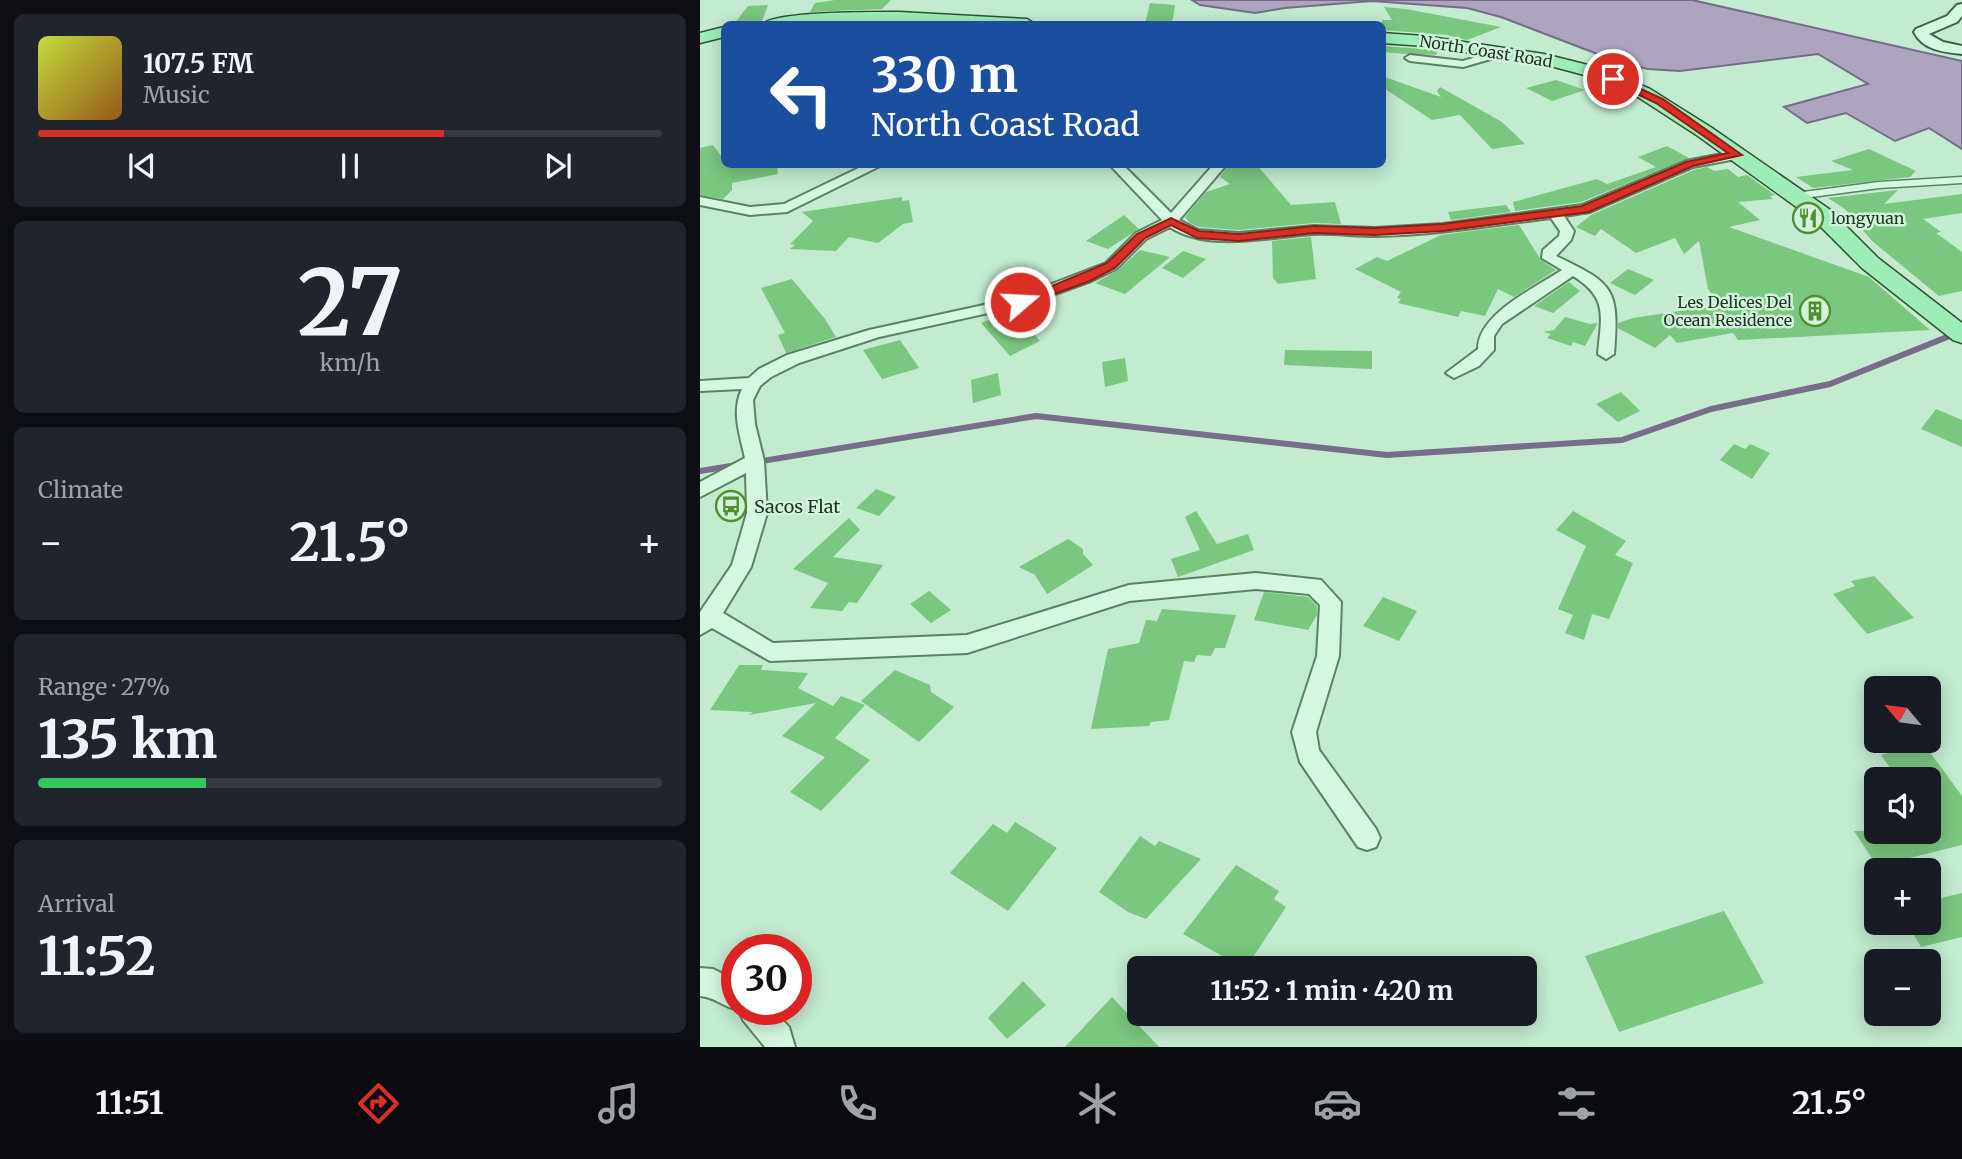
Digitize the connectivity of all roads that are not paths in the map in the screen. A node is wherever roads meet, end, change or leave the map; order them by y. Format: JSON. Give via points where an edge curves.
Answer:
{"nodes":[{"id":1,"x":1960,"y":19,"type":"edge"},
{"id":2,"x":811,"y":21,"type":"edge"},
{"id":3,"x":980,"y":21,"type":"edge"},
{"id":4,"x":721,"y":34,"type":"edge"},
{"id":5,"x":700,"y":38,"type":"edge"},
{"id":6,"x":1386,"y":38,"type":"edge"},
{"id":7,"x":1962,"y":50,"type":"edge"},
{"id":8,"x":1497,"y":54,"type":"junction"},
{"id":9,"x":1410,"y":58,"type":"dead end"},
{"id":10,"x":1737,"y":155,"type":"junction"},
{"id":11,"x":870,"y":168,"type":"edge"},
{"id":12,"x":1119,"y":168,"type":"edge"},
{"id":13,"x":1217,"y":168,"type":"edge"},
{"id":14,"x":1962,"y":180,"type":"edge"},
{"id":15,"x":1796,"y":196,"type":"junction"},
{"id":16,"x":700,"y":201,"type":"edge"},
{"id":17,"x":1555,"y":213,"type":"junction"},
{"id":18,"x":1171,"y":221,"type":"junction"},
{"id":19,"x":1573,"y":269,"type":"junction"},
{"id":20,"x":1955,"y":330,"type":"edge"},
{"id":21,"x":1606,"y":354,"type":"dead end"},
{"id":22,"x":1454,"y":373,"type":"dead end"},
{"id":23,"x":753,"y":383,"type":"junction"},
{"id":24,"x":700,"y":386,"type":"edge"},
{"id":25,"x":755,"y":461,"type":"junction"},
{"id":26,"x":700,"y":490,"type":"edge"},
{"id":27,"x":705,"y":621,"type":"edge"},
{"id":28,"x":1367,"y":838,"type":"dead end"},
{"id":29,"x":700,"y":982,"type":"edge"},
{"id":30,"x":721,"y":988,"type":"edge"},
{"id":31,"x":767,"y":1025,"type":"edge"},
{"id":32,"x":779,"y":1047,"type":"edge"}],
"edges":[{"from":1,"to":7,"type":"street","via":[[1921,32],[1924,39]]},
{"from":2,"to":3,"type":"main road","via":[[865,17]]},
{"from":4,"to":5,"type":"main road"},
{"from":6,"to":8,"type":"main road","name":"North Coast Road"},
{"from":8,"to":9,"type":"street","via":[[1463,64]]},
{"from":8,"to":10,"type":"main road","name":"North Coast Road","via":[[1575,66],[1626,84]]},
{"from":10,"to":15,"type":"main road","name":"North Coast Road"},
{"from":10,"to":17,"type":"street","via":[[1690,164],[1585,209]]},
{"from":11,"to":16,"type":"street","via":[[787,208],[750,211]]},
{"from":12,"to":18,"type":"street"},
{"from":13,"to":18,"type":"street"},
{"from":14,"to":15,"type":"lane","via":[[1880,184]]},
{"from":15,"to":20,"type":"main road","name":"North Coast Road","via":[[1870,263]]},
{"from":17,"to":18,"type":"street","via":[[1443,228],[1314,230],[1239,237],[1197,234]]},
{"from":17,"to":19,"type":"street","via":[[1567,231],[1548,253],[1549,258]]},
{"from":18,"to":23,"type":"street","via":[[1141,236],[1111,266],[1086,278],[1020,302],[937,318],[793,359]]},
{"from":19,"to":21,"type":"street","via":[[1597,286],[1609,307]]},
{"from":19,"to":22,"type":"street","via":[[1496,321],[1486,336],[1486,350]]},
{"from":23,"to":24,"type":"street"},
{"from":23,"to":25,"type":"street","via":[[745,400]]},
{"from":25,"to":26,"type":"street"},
{"from":25,"to":27,"type":"street","via":[[757,513],[751,537],[741,567]]},
{"from":27,"to":28,"type":"street","via":[[770,652],[967,644],[1129,593],[1256,581],[1314,586],[1331,602],[1328,656],[1304,732],[1308,754]]},
{"from":29,"to":30,"type":"street"},
{"from":31,"to":32,"type":"street","via":[[779,1037]]}]}
